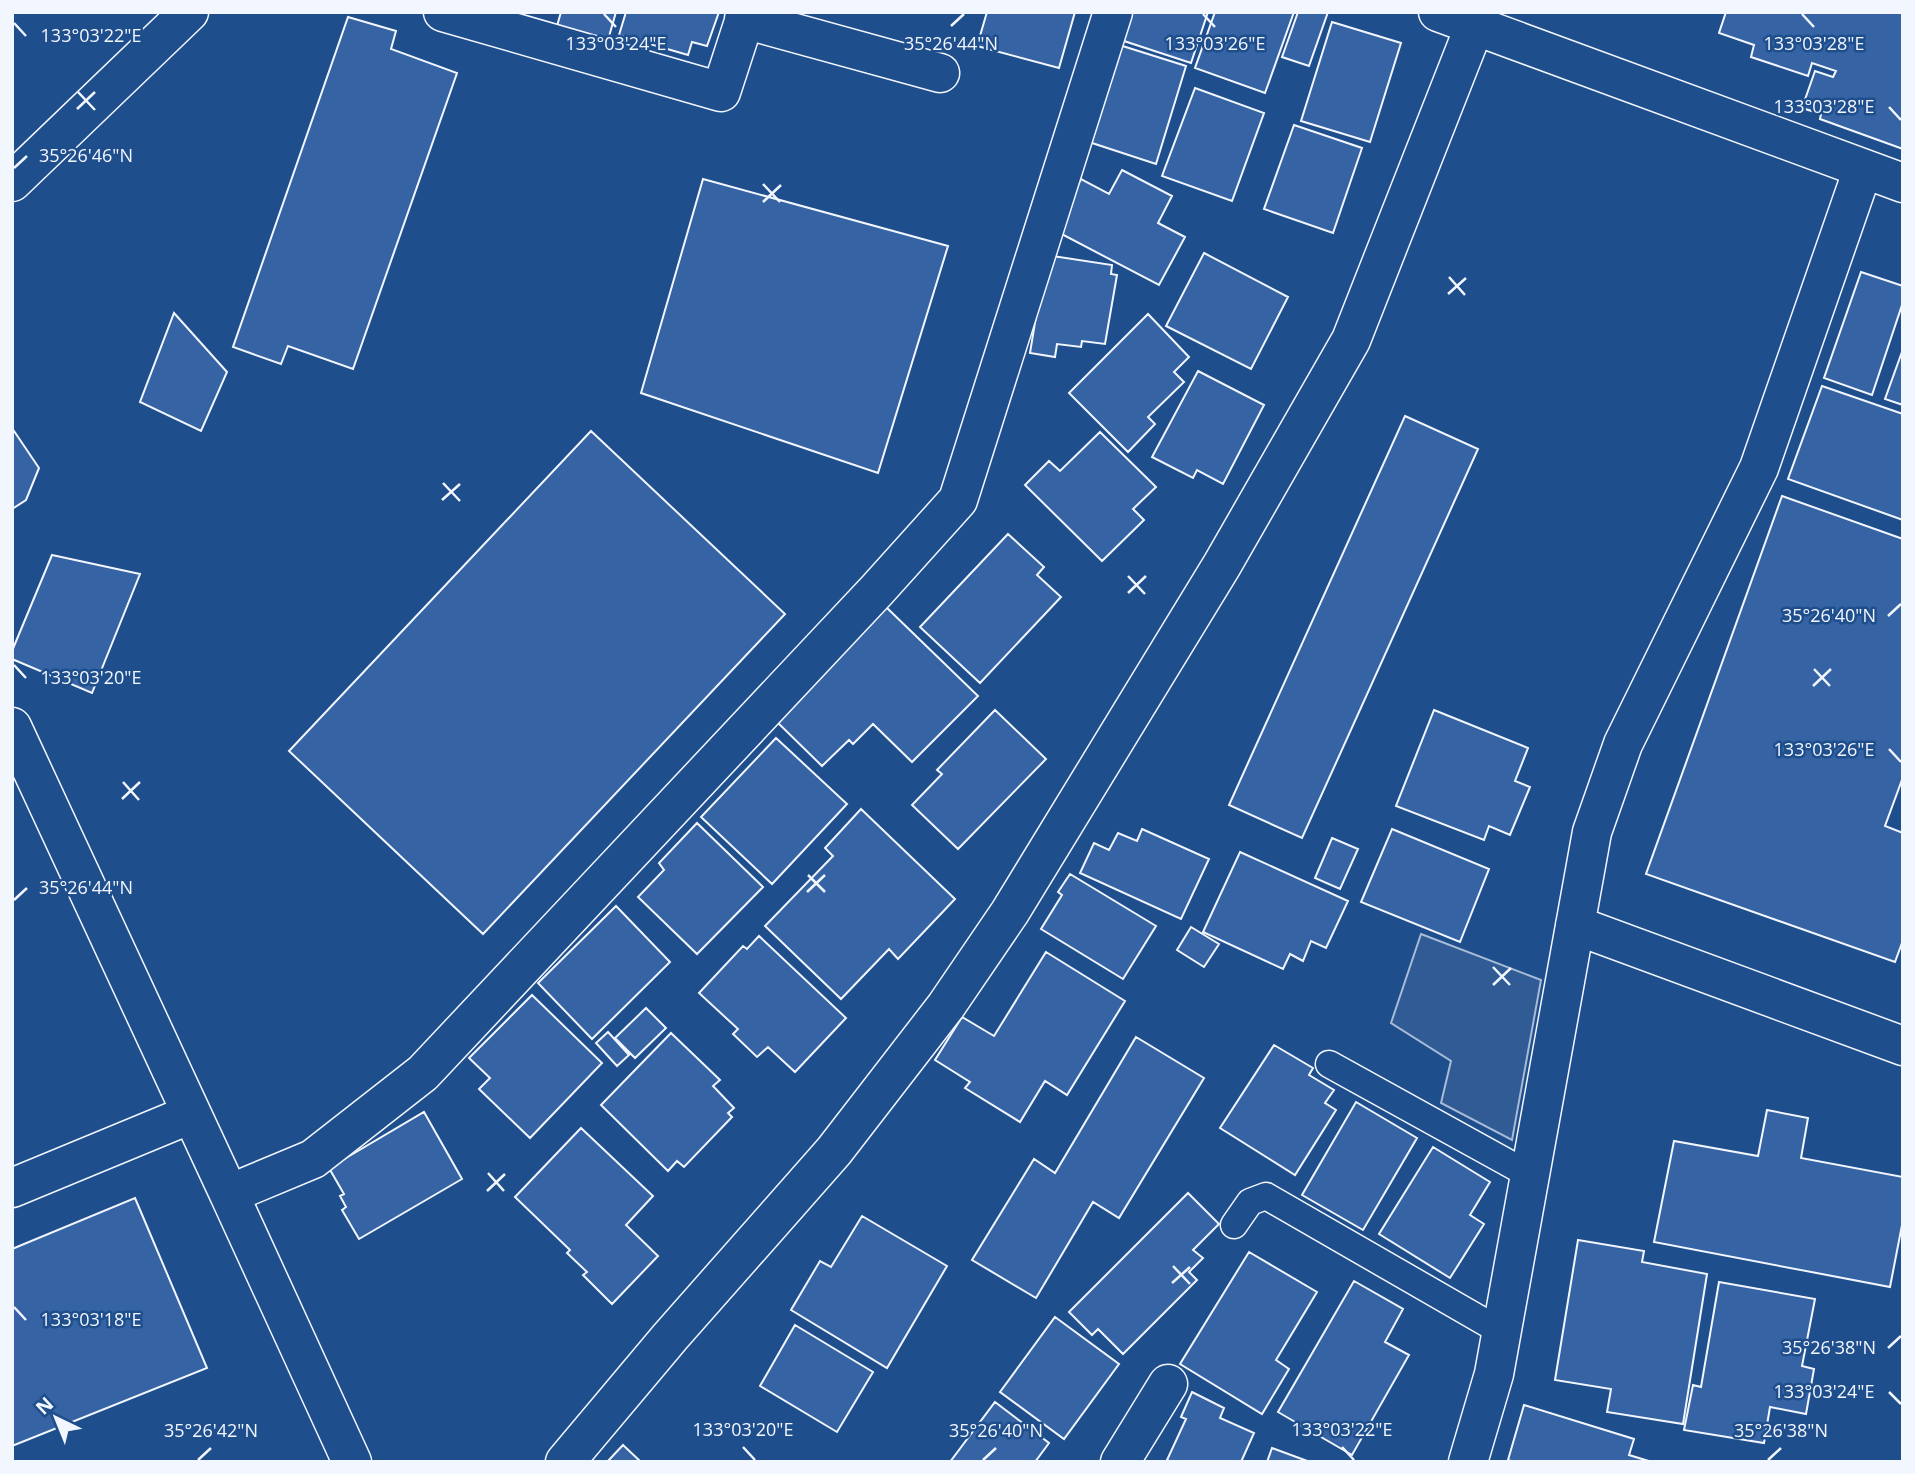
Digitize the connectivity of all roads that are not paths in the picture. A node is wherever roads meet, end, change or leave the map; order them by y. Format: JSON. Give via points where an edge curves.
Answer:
{"nodes":[{"id":1,"x":189,"y":12,"type":"edge"},
{"id":2,"x":443,"y":12,"type":"edge"},
{"id":3,"x":1113,"y":12,"type":"edge"},
{"id":4,"x":1438,"y":12,"type":"edge"},
{"id":5,"x":746,"y":16,"type":"edge"},
{"id":6,"x":1475,"y":24,"type":"junction"},
{"id":7,"x":940,"y":73,"type":"dead end"},
{"id":8,"x":1863,"y":169,"type":"junction"},
{"id":9,"x":12,"y":182,"type":"edge"},
{"id":10,"x":1903,"y":183,"type":"edge"},
{"id":11,"x":12,"y":727,"type":"edge"},
{"id":12,"x":1575,"y":925,"type":"junction"},
{"id":13,"x":1903,"y":1046,"type":"edge"},
{"id":14,"x":1329,"y":1064,"type":"dead end"},
{"id":15,"x":191,"y":1114,"type":"junction"},
{"id":16,"x":1530,"y":1175,"type":"junction"},
{"id":17,"x":12,"y":1188,"type":"edge"},
{"id":18,"x":229,"y":1194,"type":"junction"},
{"id":19,"x":1234,"y":1225,"type":"dead end"},
{"id":20,"x":1502,"y":1332,"type":"junction"},
{"id":21,"x":1168,"y":1384,"type":"dead end"},
{"id":22,"x":352,"y":1462,"type":"edge"},
{"id":23,"x":565,"y":1462,"type":"edge"},
{"id":24,"x":1120,"y":1462,"type":"edge"},
{"id":25,"x":1468,"y":1462,"type":"edge"}],
"edges":[{"from":1,"to":9,"type":"street"},
{"from":2,"to":5,"type":"street","via":[[721,92]]},
{"from":3,"to":18,"type":"street","via":[[958,499],[423,1073],[313,1159]]},
{"from":4,"to":6,"type":"street"},
{"from":5,"to":7,"type":"street"},
{"from":6,"to":8,"type":"street"},
{"from":6,"to":23,"type":"street","via":[[1351,340],[1223,565],[1010,912],[946,1006],[834,1151]]},
{"from":8,"to":10,"type":"street"},
{"from":8,"to":12,"type":"street","via":[[1759,468],[1623,744],[1592,832]]},
{"from":11,"to":15,"type":"street"},
{"from":12,"to":13,"type":"street"},
{"from":12,"to":16,"type":"street"},
{"from":14,"to":16,"type":"lane"},
{"from":15,"to":17,"type":"street"},
{"from":15,"to":18,"type":"street"},
{"from":16,"to":20,"type":"street"},
{"from":18,"to":22,"type":"street"},
{"from":19,"to":20,"type":"lane","via":[[1250,1202],[1266,1196]]},
{"from":20,"to":25,"type":"street"},
{"from":21,"to":24,"type":"street"}]}
